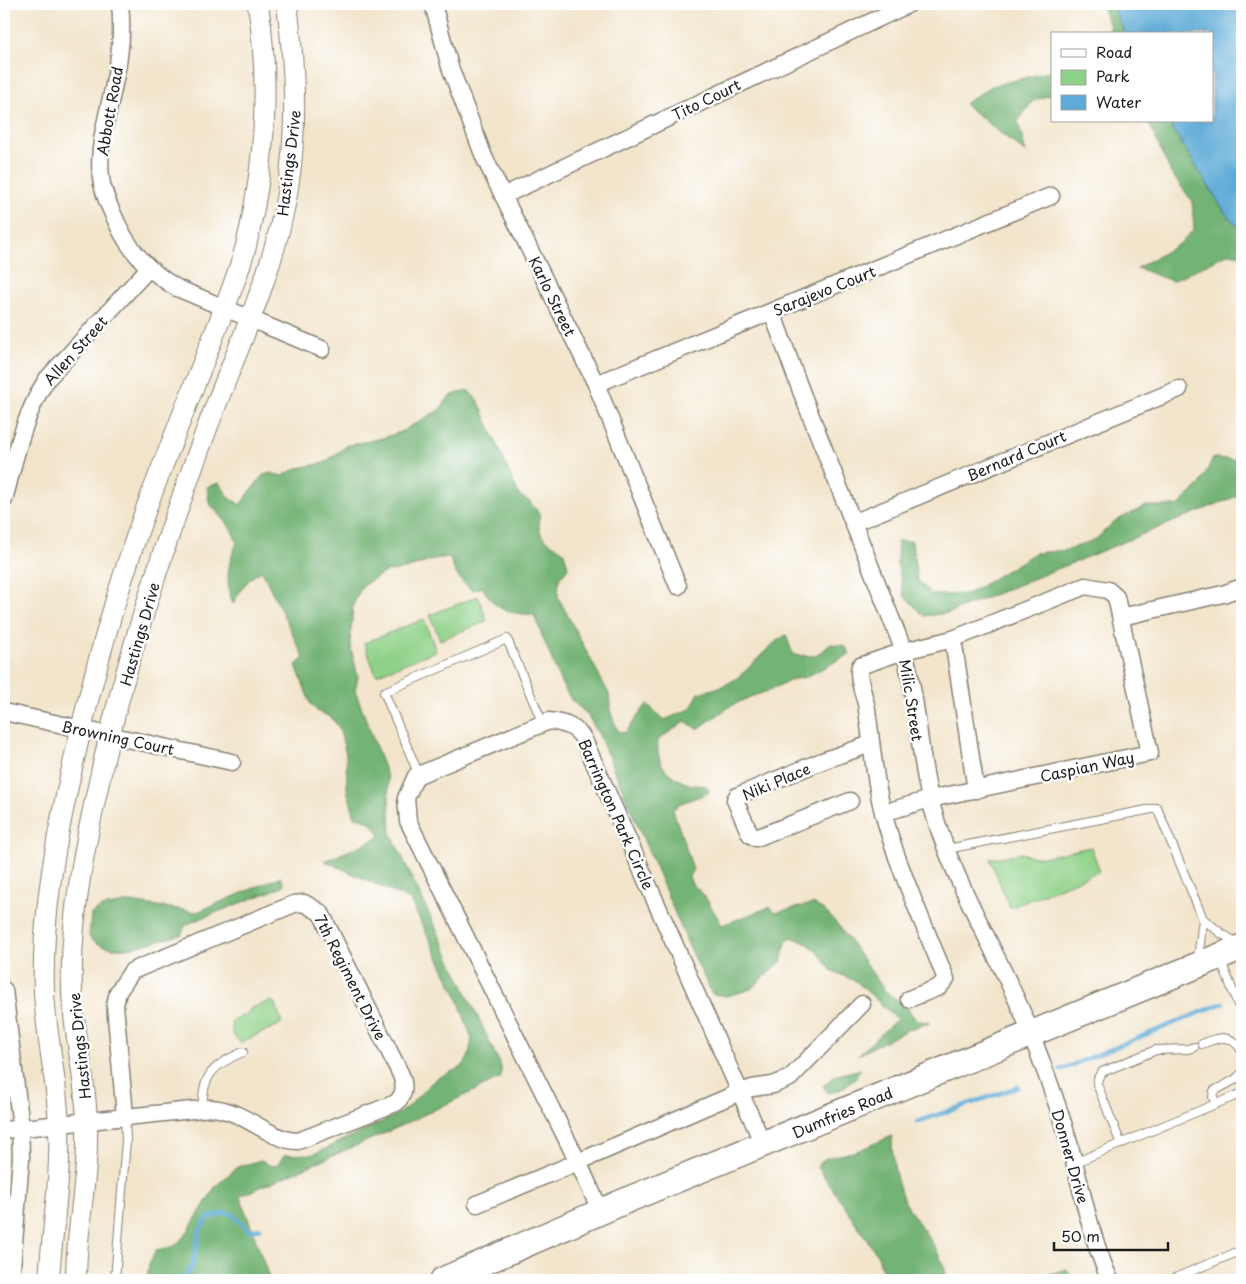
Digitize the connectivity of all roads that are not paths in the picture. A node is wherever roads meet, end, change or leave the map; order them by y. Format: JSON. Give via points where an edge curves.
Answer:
{"nodes":[{"id":1,"x":120,"y":4,"type":"edge"},
{"id":2,"x":258,"y":4,"type":"edge"},
{"id":3,"x":287,"y":4,"type":"edge"},
{"id":4,"x":433,"y":4,"type":"edge"},
{"id":5,"x":909,"y":4,"type":"edge"},
{"id":6,"x":503,"y":196,"type":"junction"},
{"id":7,"x":1051,"y":196,"type":"dead end"},
{"id":8,"x":148,"y":269,"type":"junction"},
{"id":9,"x":225,"y":308,"type":"junction"},
{"id":10,"x":772,"y":312,"type":"junction"},
{"id":11,"x":249,"y":318,"type":"junction"},
{"id":12,"x":322,"y":349,"type":"dead end"},
{"id":13,"x":596,"y":384,"type":"junction"},
{"id":14,"x":1178,"y":388,"type":"dead end"},
{"id":15,"x":4,"y":500,"type":"edge"},
{"id":16,"x":853,"y":523,"type":"junction"},
{"id":17,"x":678,"y":586,"type":"dead end"},
{"id":18,"x":1242,"y":587,"type":"edge"},
{"id":19,"x":1121,"y":617,"type":"junction"},
{"id":20,"x":953,"y":638,"type":"junction"},
{"id":21,"x":904,"y":651,"type":"junction"},
{"id":22,"x":4,"y":712,"type":"edge"},
{"id":23,"x":543,"y":724,"type":"junction"},
{"id":24,"x":82,"y":729,"type":"junction"},
{"id":25,"x":110,"y":735,"type":"junction"},
{"id":26,"x":871,"y":744,"type":"junction"},
{"id":27,"x":232,"y":762,"type":"dead end"},
{"id":28,"x":419,"y":775,"type":"junction"},
{"id":29,"x":976,"y":790,"type":"junction"},
{"id":30,"x":930,"y":799,"type":"junction"},
{"id":31,"x":850,"y":801,"type":"dead end"},
{"id":32,"x":883,"y":813,"type":"junction"},
{"id":33,"x":947,"y":849,"type":"junction"},
{"id":34,"x":1203,"y":919,"type":"junction"},
{"id":35,"x":1242,"y":946,"type":"edge"},
{"id":36,"x":1219,"y":956,"type":"junction"},
{"id":37,"x":1196,"y":965,"type":"junction"},
{"id":38,"x":4,"y":995,"type":"edge"},
{"id":39,"x":909,"y":999,"type":"dead end"},
{"id":40,"x":862,"y":1004,"type":"dead end"},
{"id":41,"x":1242,"y":1015,"type":"edge"},
{"id":42,"x":1030,"y":1032,"type":"junction"},
{"id":43,"x":1242,"y":1051,"type":"edge"},
{"id":44,"x":243,"y":1052,"type":"dead end"},
{"id":45,"x":1242,"y":1073,"type":"edge"},
{"id":46,"x":740,"y":1092,"type":"junction"},
{"id":47,"x":1242,"y":1093,"type":"edge"},
{"id":48,"x":1216,"y":1104,"type":"junction"},
{"id":49,"x":203,"y":1108,"type":"junction"},
{"id":50,"x":125,"y":1116,"type":"junction"},
{"id":51,"x":87,"y":1121,"type":"junction"},
{"id":52,"x":59,"y":1124,"type":"junction"},
{"id":53,"x":20,"y":1128,"type":"junction"},
{"id":54,"x":4,"y":1130,"type":"edge"},
{"id":55,"x":763,"y":1144,"type":"junction"},
{"id":56,"x":1121,"y":1144,"type":"junction"},
{"id":57,"x":578,"y":1162,"type":"junction"},
{"id":58,"x":1074,"y":1164,"type":"junction"},
{"id":59,"x":478,"y":1204,"type":"dead end"},
{"id":60,"x":601,"y":1212,"type":"junction"},
{"id":61,"x":1242,"y":1250,"type":"edge"},
{"id":62,"x":11,"y":1280,"type":"edge"},
{"id":63,"x":49,"y":1280,"type":"edge"},
{"id":64,"x":76,"y":1280,"type":"edge"},
{"id":65,"x":115,"y":1280,"type":"edge"},
{"id":66,"x":443,"y":1280,"type":"edge"},
{"id":67,"x":1110,"y":1280,"type":"edge"},
{"id":68,"x":1170,"y":1280,"type":"edge"}],
"edges":[{"from":1,"to":8,"type":"street","name":"Abbott Road","via":[[118,62],[101,138],[101,179],[122,234]]},
{"from":2,"to":9,"type":"street","name":"Hastings Drive","via":[[264,64],[260,172],[245,248]]},
{"from":3,"to":11,"type":"street","name":"Hastings Drive","via":[[295,96],[287,195],[278,237]]},
{"from":4,"to":6,"type":"street","name":"Karlo Street","via":[[468,118]]},
{"from":5,"to":6,"type":"street","name":"Tito Court"},
{"from":6,"to":13,"type":"street","name":"Karlo Street"},
{"from":7,"to":10,"type":"street","name":"Sarajevo Court"},
{"from":8,"to":9,"type":"street","name":"Abbott Road","via":[[177,288]]},
{"from":8,"to":15,"type":"street","name":"Allen Street","via":[[47,379],[27,416]]},
{"from":9,"to":11,"type":"street","name":"Abbott Road"},
{"from":9,"to":24,"type":"street","name":"Hastings Drive","via":[[134,545],[102,648]]},
{"from":10,"to":13,"type":"street","name":"Sarajevo Court"},
{"from":10,"to":16,"type":"street","name":"Milic Street"},
{"from":11,"to":12,"type":"street","name":"Abbott Road"},
{"from":11,"to":25,"type":"street","name":"Hastings Drive","via":[[165,547],[140,623]]},
{"from":13,"to":17,"type":"street","name":"Karlo Street"},
{"from":14,"to":16,"type":"street","name":"Bernard Court"},
{"from":16,"to":21,"type":"street","name":"Milic Street"},
{"from":18,"to":19,"type":"street"},
{"from":19,"to":20,"type":"street","name":"Caspian Way","via":[[1116,597],[1108,590],[1085,586]]},
{"from":19,"to":29,"type":"street","name":"Caspian Way","via":[[1150,753]]},
{"from":20,"to":21,"type":"street","name":"Caspian Way"},
{"from":20,"to":29,"type":"street"},
{"from":21,"to":26,"type":"street","via":[[860,666]]},
{"from":21,"to":30,"type":"street","name":"Milic Street"},
{"from":22,"to":24,"type":"street","name":"Browning Court"},
{"from":23,"to":28,"type":"street","name":"Barrington Park Circle"},
{"from":23,"to":28,"type":"lane","via":[[507,639],[384,692]]},
{"from":23,"to":46,"type":"street","name":"Barrington Park Circle","via":[[560,722],[580,732]]},
{"from":24,"to":25,"type":"street","name":"Browning Court"},
{"from":24,"to":52,"type":"street","name":"Hastings Drive","via":[[52,864],[46,917],[44,992]]},
{"from":25,"to":27,"type":"street","name":"Browning Court"},
{"from":25,"to":51,"type":"street","name":"Hastings Drive","via":[[79,889],[72,951],[74,1023]]},
{"from":26,"to":31,"type":"street","name":"Niki Place","via":[[813,764],[737,796],[735,800],[750,834],[756,838]]},
{"from":26,"to":32,"type":"street"},
{"from":28,"to":57,"type":"street","via":[[406,798],[408,821]]},
{"from":29,"to":30,"type":"street","name":"Caspian Way"},
{"from":30,"to":32,"type":"street"},
{"from":30,"to":33,"type":"street","name":"Milic Street"},
{"from":32,"to":39,"type":"street","via":[[946,979],[939,987]]},
{"from":33,"to":34,"type":"lane","via":[[1157,808]]},
{"from":33,"to":42,"type":"street","name":"Milic Street"},
{"from":34,"to":35,"type":"lane"},
{"from":34,"to":37,"type":"lane"},
{"from":35,"to":36,"type":"main road","name":"Dumfries Road"},
{"from":36,"to":37,"type":"main road","name":"Dumfries Road"},
{"from":36,"to":41,"type":"lane"},
{"from":37,"to":42,"type":"main road","name":"Dumfries Road"},
{"from":38,"to":53,"type":"street"},
{"from":40,"to":46,"type":"street","via":[[790,1078]]},
{"from":42,"to":55,"type":"main road","name":"Dumfries Road"},
{"from":42,"to":58,"type":"street","name":"Donner Drive","via":[[1060,1114]]},
{"from":43,"to":56,"type":"lane","via":[[1236,1042],[1219,1037],[1188,1050],[1156,1050],[1102,1072],[1098,1084]]},
{"from":44,"to":49,"type":"lane","via":[[223,1062],[211,1073],[203,1087]]},
{"from":45,"to":48,"type":"lane","via":[[1214,1091]]},
{"from":46,"to":55,"type":"street","name":"Barrington Park Circle"},
{"from":46,"to":57,"type":"street"},
{"from":47,"to":48,"type":"lane"},
{"from":48,"to":56,"type":"lane"},
{"from":49,"to":50,"type":"street","name":"7th Regiment Drive"},
{"from":49,"to":50,"type":"street","name":"7th Regiment Drive","via":[[235,1113],[285,1140],[298,1142],[396,1103],[402,1097],[401,1075],[328,926],[313,906],[294,904],[132,971],[118,992],[115,1005]]},
{"from":50,"to":51,"type":"street","name":"7th Regiment Drive"},
{"from":50,"to":65,"type":"lane","via":[[126,1149]]},
{"from":51,"to":52,"type":"street","name":"7th Regiment Drive"},
{"from":51,"to":64,"type":"street","name":"Hastings Drive","via":[[86,1180]]},
{"from":52,"to":53,"type":"street","name":"7th Regiment Drive"},
{"from":52,"to":63,"type":"street","name":"Hastings Drive","via":[[57,1197]]},
{"from":53,"to":54,"type":"street","name":"7th Regiment Drive"},
{"from":53,"to":62,"type":"street","via":[[22,1158]]},
{"from":55,"to":60,"type":"main road","name":"Dumfries Road"},
{"from":56,"to":58,"type":"lane"},
{"from":57,"to":59,"type":"street"},
{"from":57,"to":60,"type":"street"},
{"from":58,"to":67,"type":"street","name":"Donner Drive","via":[[1088,1218]]},
{"from":60,"to":66,"type":"main road","name":"Dumfries Road"},
{"from":61,"to":68,"type":"lane"}]}
